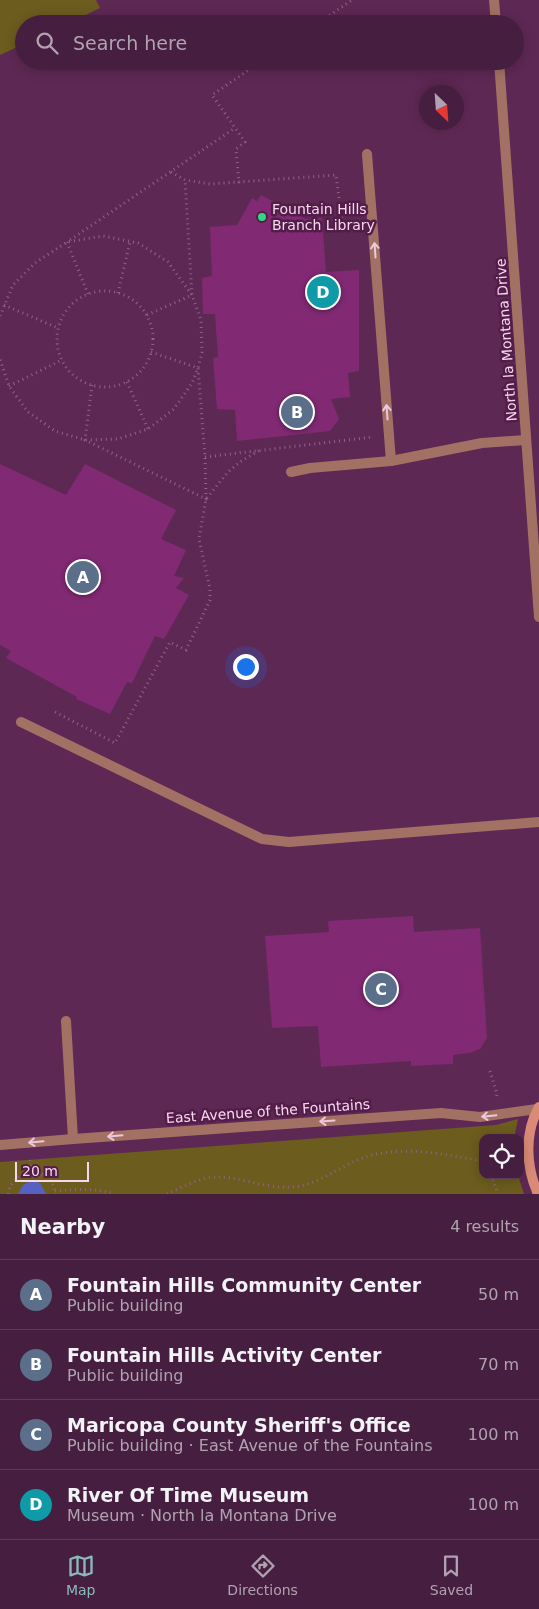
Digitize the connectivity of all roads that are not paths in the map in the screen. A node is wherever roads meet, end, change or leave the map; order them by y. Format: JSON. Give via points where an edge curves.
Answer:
{"nodes":[{"id":1,"x":494,"y":0,"type":"edge"},
{"id":2,"x":495,"y":15,"type":"edge"},
{"id":3,"x":500,"y":70,"type":"edge"},
{"id":4,"x":367,"y":154,"type":"dead end"},
{"id":5,"x":526,"y":440,"type":"junction"},
{"id":6,"x":391,"y":461,"type":"junction"},
{"id":7,"x":291,"y":472,"type":"dead end"},
{"id":8,"x":539,"y":616,"type":"edge"},
{"id":9,"x":21,"y":722,"type":"dead end"},
{"id":10,"x":539,"y":822,"type":"edge"},
{"id":11,"x":66,"y":1021,"type":"dead end"},
{"id":12,"x":538,"y":1108,"type":"edge"},
{"id":13,"x":72,"y":1140,"type":"junction"},
{"id":14,"x":0,"y":1145,"type":"edge"},
{"id":15,"x":538,"y":1194,"type":"edge"}],
"edges":[{"from":1,"to":2,"type":"street"},
{"from":3,"to":5,"type":"street","name":"North la Montana Drive"},
{"from":6,"to":4,"type":"street","one_way":true},
{"from":5,"to":6,"type":"street","via":[[482,443]]},
{"from":5,"to":8,"type":"street","name":"North la Montana Drive"},
{"from":6,"to":7,"type":"street"},
{"from":9,"to":10,"type":"street","via":[[262,839],[289,842]]},
{"from":11,"to":13,"type":"street"},
{"from":12,"to":13,"type":"street","name":"East Avenue of the Fountains","one_way":true,"via":[[480,1116],[441,1113]]},
{"from":12,"to":15,"type":"main road","via":[[528,1139],[529,1165]]},
{"from":13,"to":14,"type":"street","name":"East Avenue of the Fountains","one_way":true}]}
